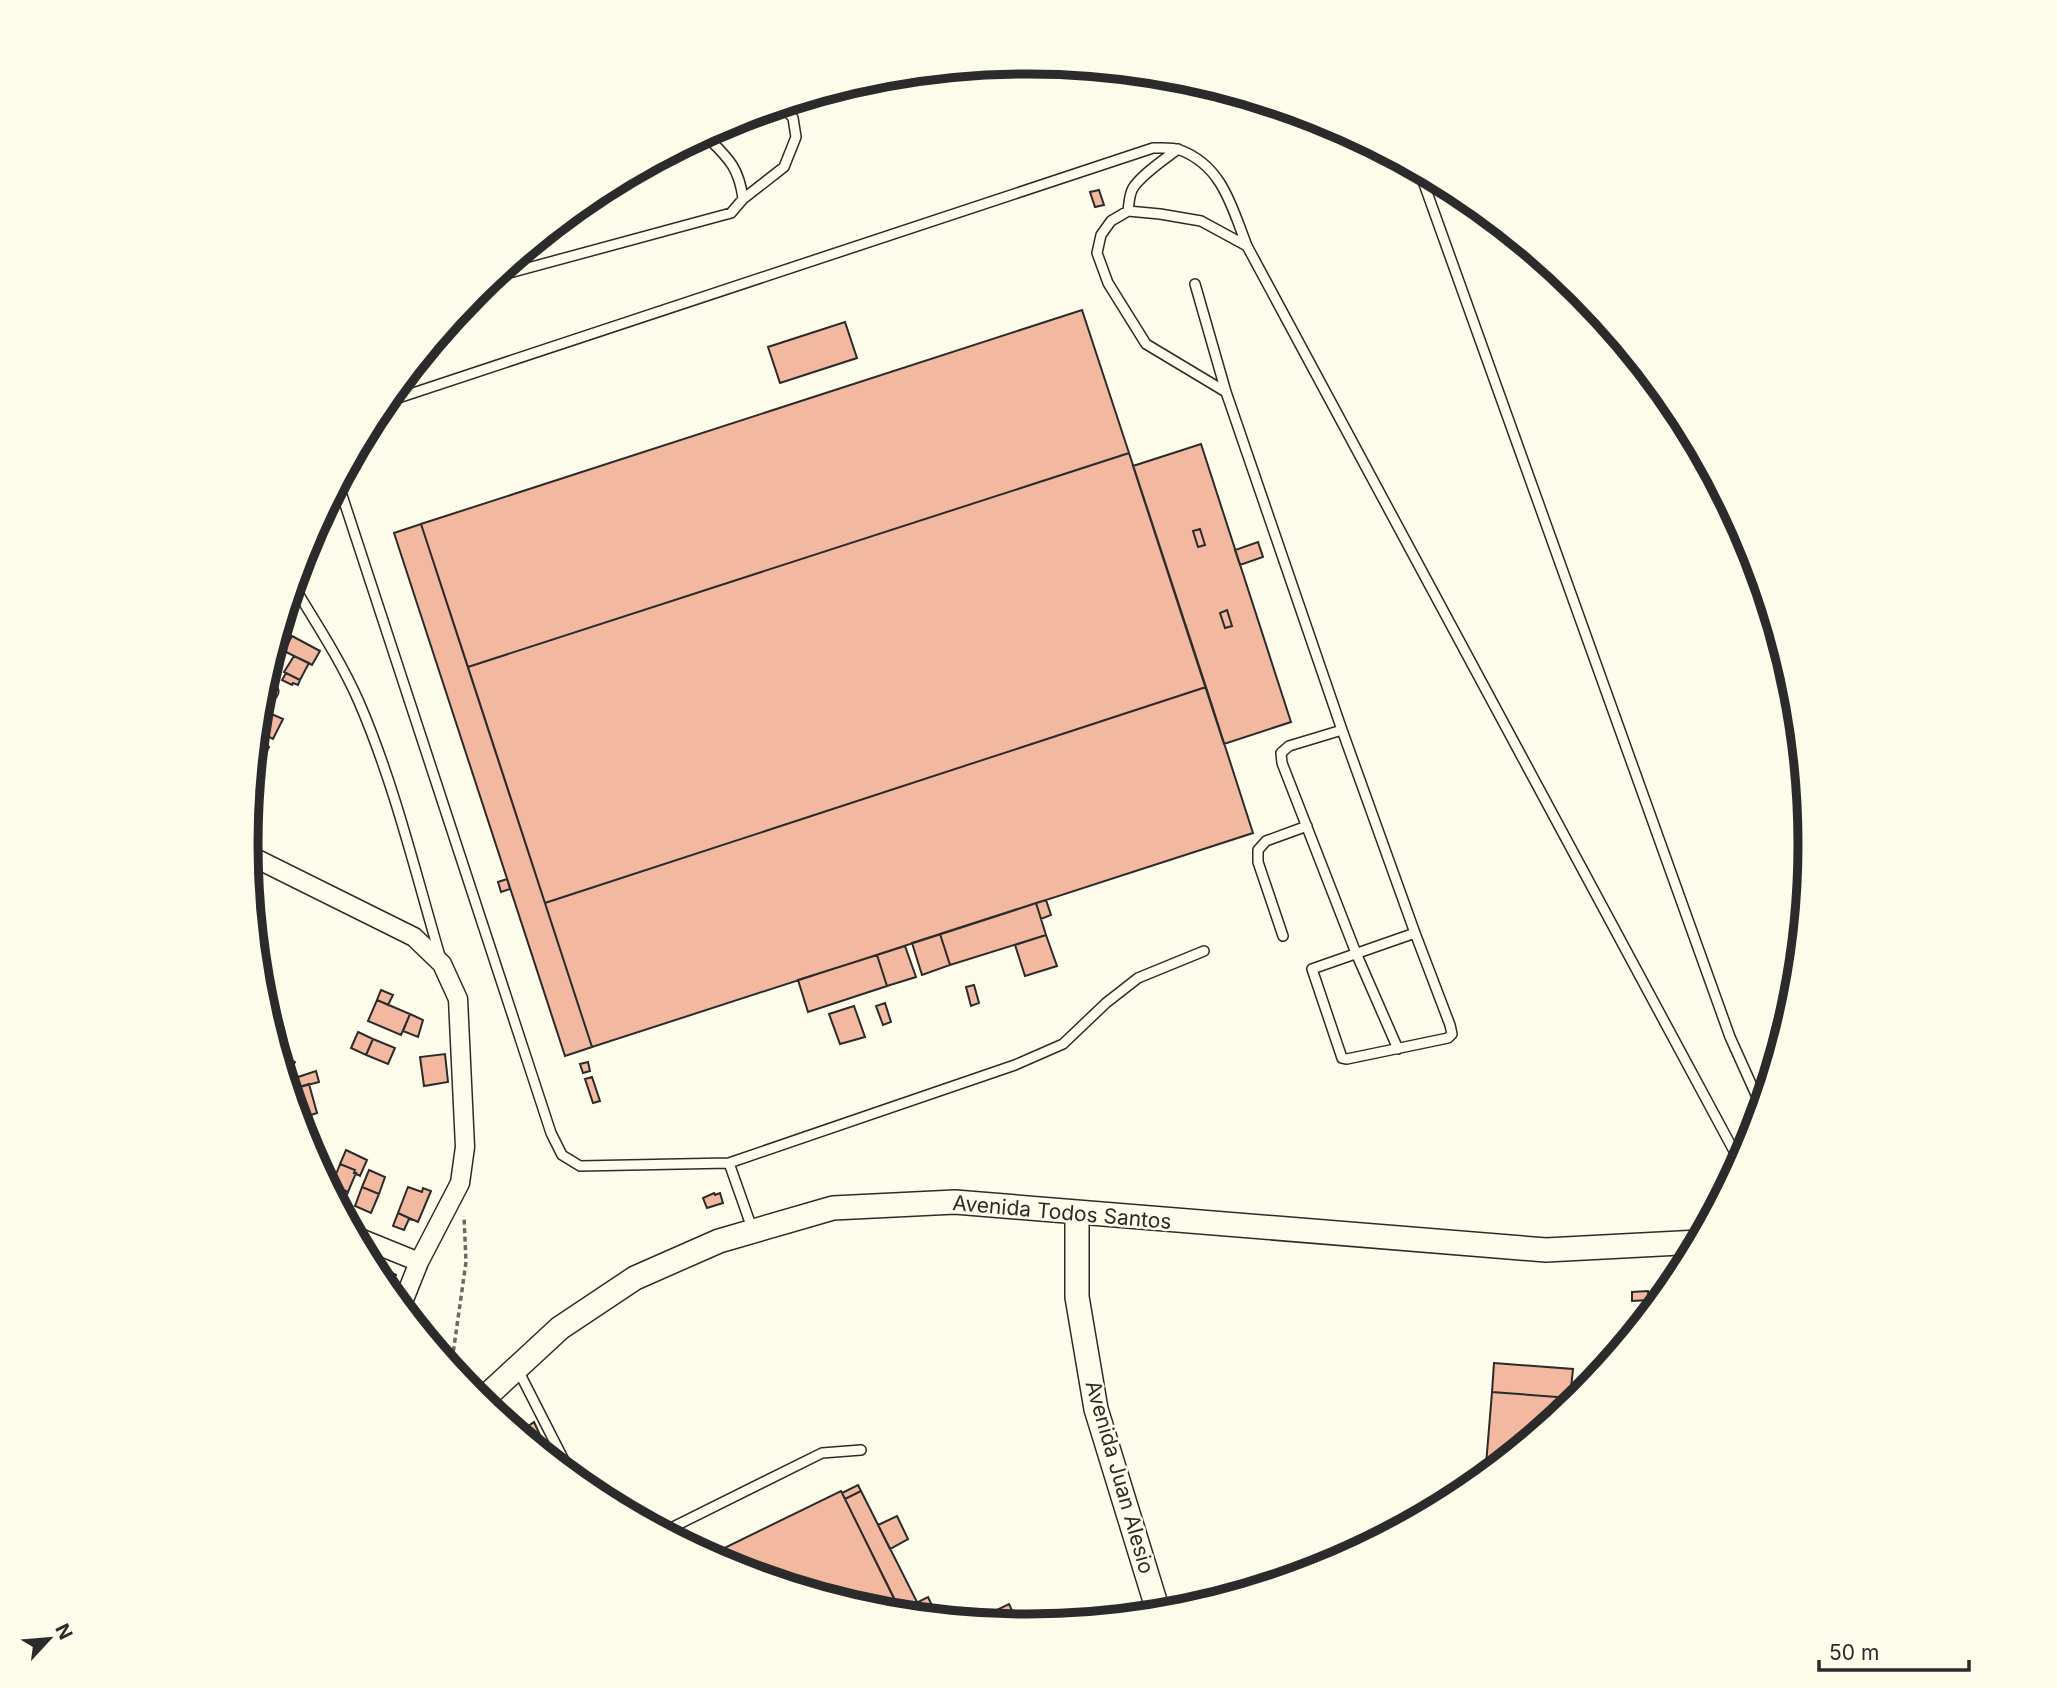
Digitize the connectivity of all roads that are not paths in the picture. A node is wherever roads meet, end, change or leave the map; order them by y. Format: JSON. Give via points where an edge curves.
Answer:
{"nodes":[{"id":1,"x":788,"y":112,"type":"edge"},
{"id":2,"x":712,"y":142,"type":"edge"},
{"id":3,"x":1178,"y":149,"type":"junction"},
{"id":4,"x":1424,"y":183,"type":"edge"},
{"id":5,"x":743,"y":200,"type":"junction"},
{"id":6,"x":1128,"y":211,"type":"junction"},
{"id":7,"x":1247,"y":246,"type":"junction"},
{"id":8,"x":512,"y":272,"type":"edge"},
{"id":9,"x":1195,"y":284,"type":"dead end"},
{"id":10,"x":1226,"y":392,"type":"junction"},
{"id":11,"x":402,"y":397,"type":"edge"},
{"id":12,"x":342,"y":494,"type":"edge"},
{"id":13,"x":299,"y":595,"type":"edge"},
{"id":14,"x":1342,"y":730,"type":"junction"},
{"id":15,"x":1307,"y":826,"type":"junction"},
{"id":16,"x":259,"y":860,"type":"edge"},
{"id":17,"x":1415,"y":933,"type":"junction"},
{"id":18,"x":1283,"y":936,"type":"dead end"},
{"id":19,"x":1204,"y":951,"type":"dead end"},
{"id":20,"x":1356,"y":953,"type":"junction"},
{"id":21,"x":442,"y":964,"type":"junction"},
{"id":22,"x":1398,"y":1048,"type":"junction"},
{"id":23,"x":1757,"y":1096,"type":"edge"},
{"id":24,"x":1734,"y":1152,"type":"edge"},
{"id":25,"x":729,"y":1163,"type":"junction"},
{"id":26,"x":1076,"y":1214,"type":"junction"},
{"id":27,"x":753,"y":1231,"type":"junction"},
{"id":28,"x":369,"y":1242,"type":"edge"},
{"id":29,"x":1687,"y":1243,"type":"edge"},
{"id":30,"x":419,"y":1262,"type":"junction"},
{"id":31,"x":405,"y":1296,"type":"edge"},
{"id":32,"x":517,"y":1368,"type":"junction"},
{"id":33,"x":489,"y":1394,"type":"edge"},
{"id":34,"x":861,"y":1450,"type":"dead end"},
{"id":35,"x":563,"y":1458,"type":"edge"},
{"id":36,"x":673,"y":1527,"type":"edge"},
{"id":37,"x":1156,"y":1604,"type":"edge"}],
"edges":[{"from":1,"to":5,"type":"lane","via":[[796,137],[784,167]]},
{"from":2,"to":5,"type":"lane","via":[[731,162],[741,181]]},
{"from":3,"to":6,"type":"lane","via":[[1134,188]]},
{"from":3,"to":7,"type":"lane","via":[[1198,159],[1221,181]]},
{"from":3,"to":11,"type":"lane","via":[[1153,148]]},
{"from":4,"to":23,"type":"lane","via":[[1730,1037]]},
{"from":5,"to":8,"type":"lane","via":[[731,213]]},
{"from":6,"to":7,"type":"lane","via":[[1201,221]]},
{"from":6,"to":10,"type":"lane","via":[[1111,221],[1101,236],[1097,253],[1108,283],[1146,344]]},
{"from":7,"to":24,"type":"lane"},
{"from":9,"to":10,"type":"lane"},
{"from":10,"to":14,"type":"lane"},
{"from":12,"to":25,"type":"lane","via":[[562,1155],[580,1166]]},
{"from":13,"to":21,"type":"lane","via":[[359,701]]},
{"from":14,"to":15,"type":"lane","via":[[1289,746],[1281,753]]},
{"from":14,"to":17,"type":"lane"},
{"from":15,"to":18,"type":"lane","via":[[1266,841],[1258,850]]},
{"from":15,"to":20,"type":"lane"},
{"from":16,"to":21,"type":"street","via":[[414,937]]},
{"from":17,"to":20,"type":"lane"},
{"from":17,"to":22,"type":"lane","via":[[1452,1034]]},
{"from":19,"to":25,"type":"lane","via":[[1138,978],[1063,1044]]},
{"from":20,"to":22,"type":"lane"},
{"from":20,"to":22,"type":"lane","via":[[1312,969],[1339,1054],[1347,1059]]},
{"from":21,"to":30,"type":"street","via":[[458,999],[465,1147],[460,1183]]},
{"from":25,"to":27,"type":"lane"},
{"from":26,"to":27,"type":"street","name":"Avenida Todos Santos","via":[[955,1202],[833,1208]]},
{"from":26,"to":29,"type":"street","name":"Avenida Todos Santos","via":[[1546,1250]]},
{"from":26,"to":37,"type":"street","name":"Avenida Juan Alesio","via":[[1076,1297],[1096,1409]]},
{"from":27,"to":32,"type":"street","name":"Avenida Todos Santos","via":[[635,1278],[560,1328]]},
{"from":28,"to":30,"type":"street"},
{"from":30,"to":31,"type":"street"},
{"from":32,"to":33,"type":"street","name":"Avenida Todos Santos"},
{"from":32,"to":35,"type":"lane"},
{"from":34,"to":36,"type":"lane","via":[[822,1453]]}]}
